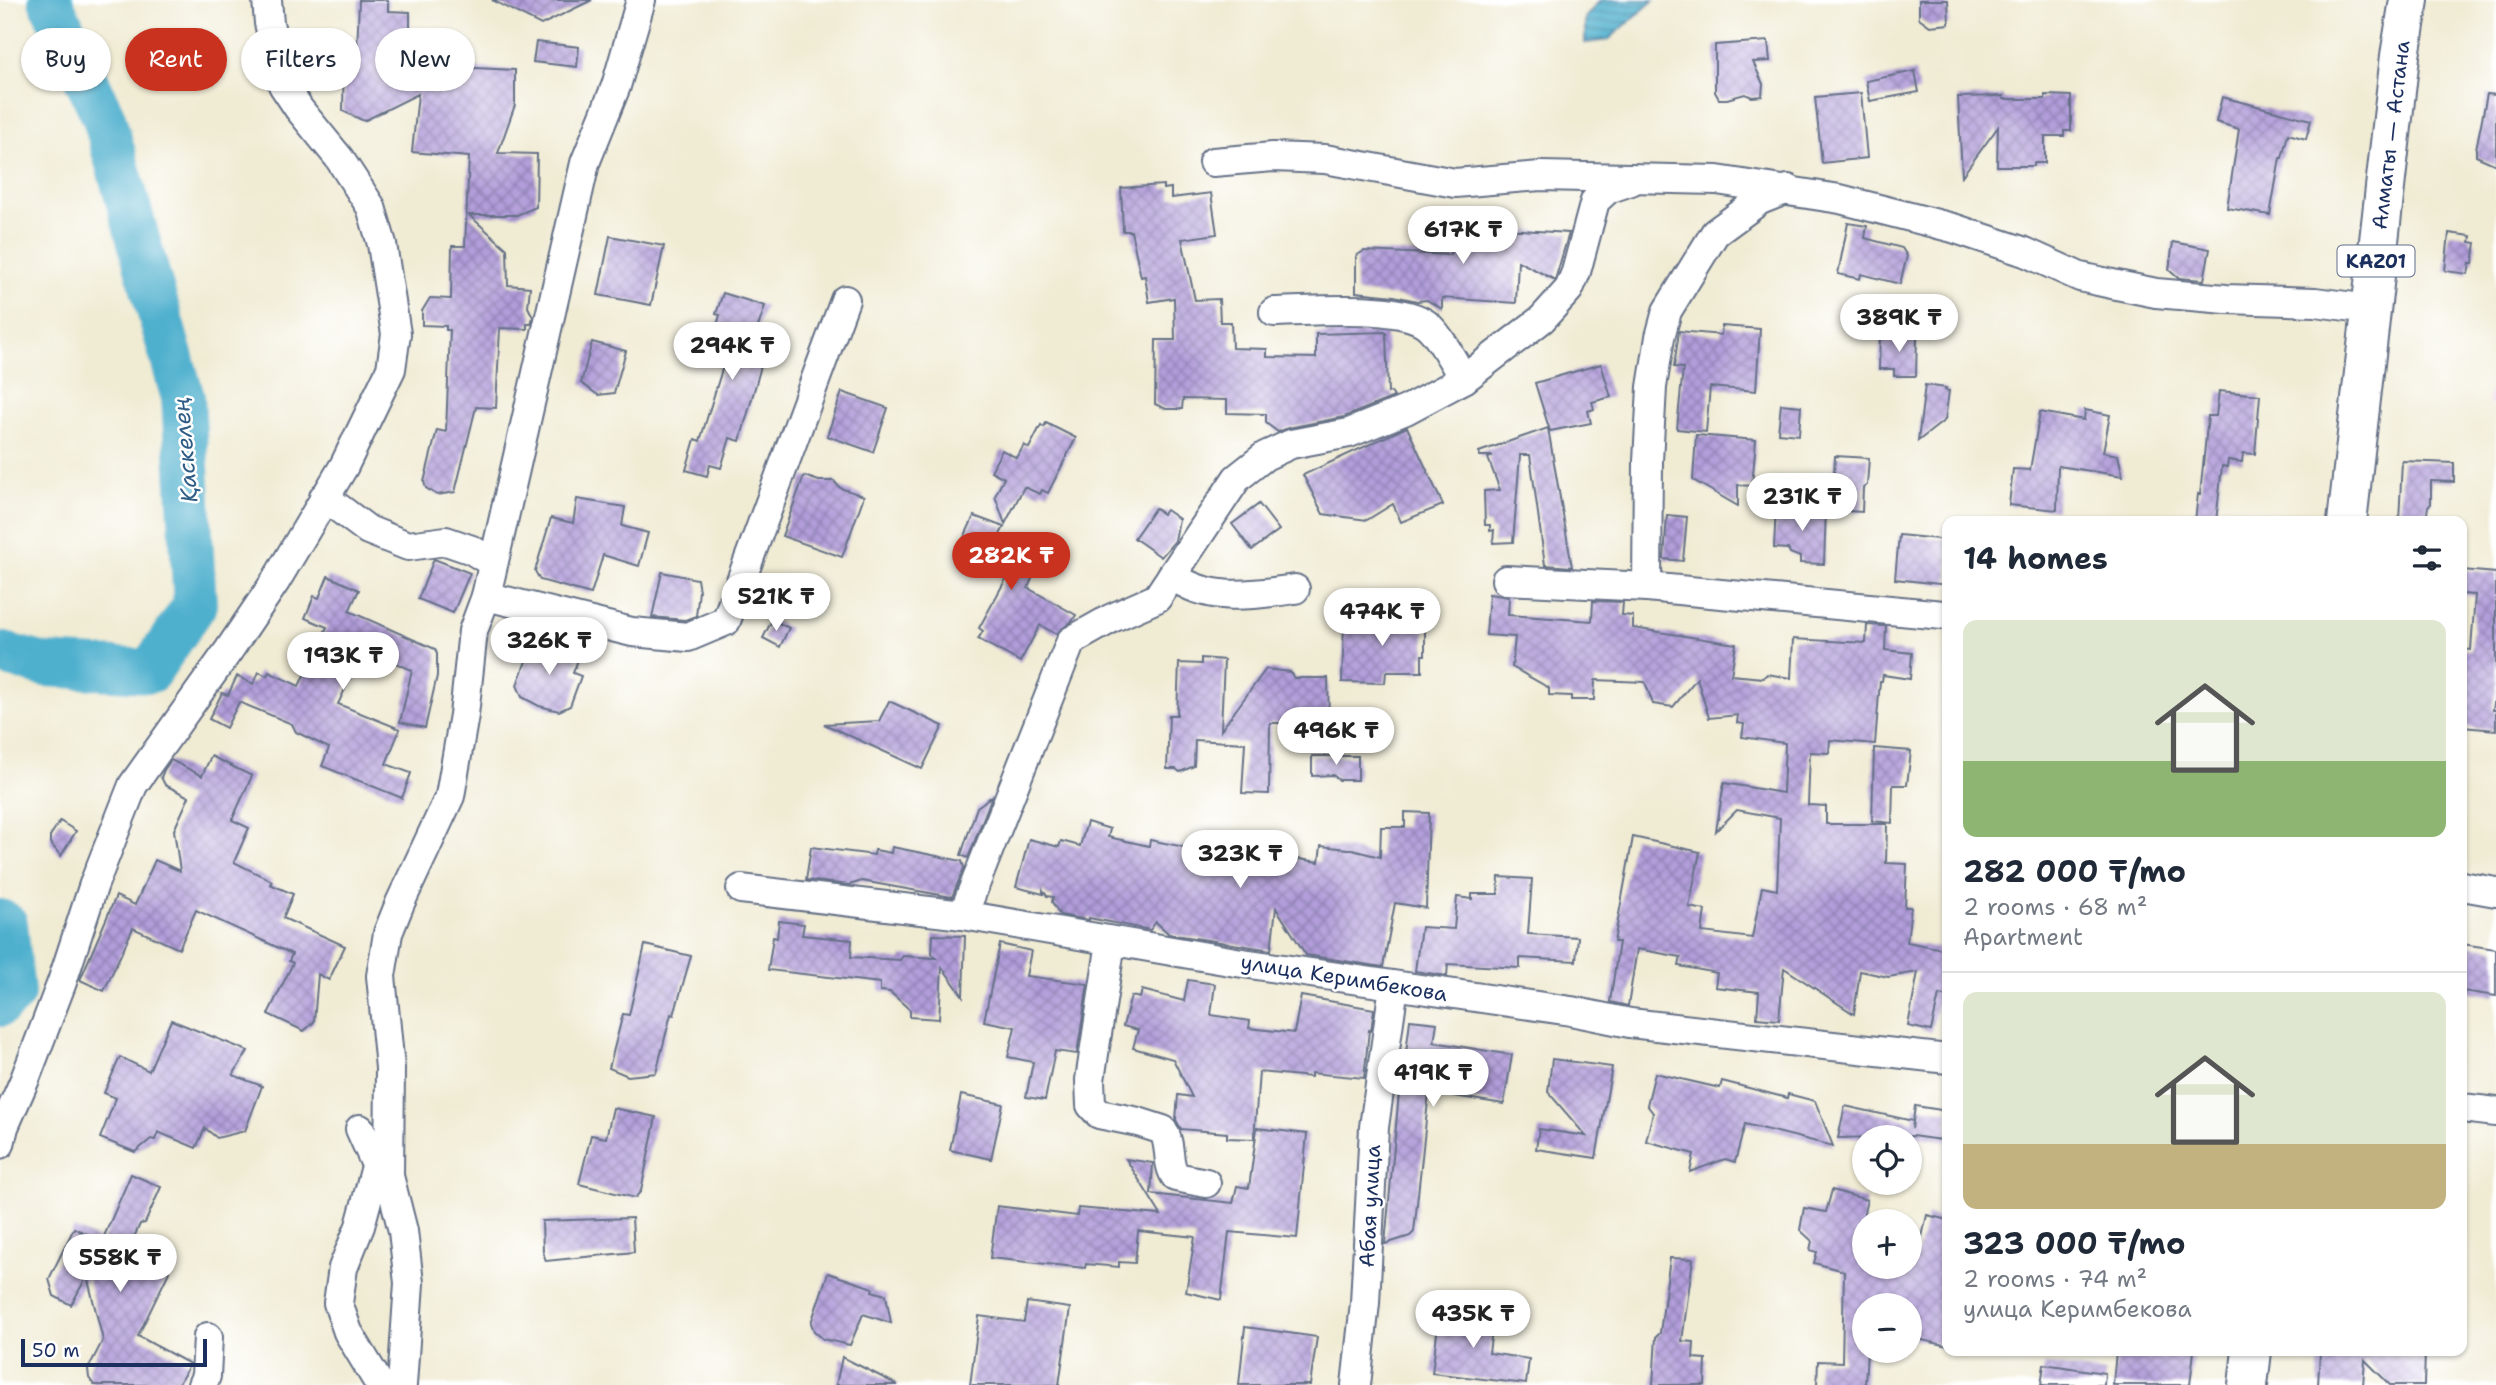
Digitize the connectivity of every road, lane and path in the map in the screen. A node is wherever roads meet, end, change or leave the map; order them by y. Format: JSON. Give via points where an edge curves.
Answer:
{"nodes":[{"id":1,"x":267,"y":0,"type":"edge"},
{"id":2,"x":641,"y":0,"type":"edge"},
{"id":3,"x":2409,"y":0,"type":"edge"},
{"id":4,"x":1213,"y":162,"type":"dead end"},
{"id":5,"x":1637,"y":179,"type":"junction"},
{"id":6,"x":1788,"y":190,"type":"junction"},
{"id":7,"x":845,"y":300,"type":"dead end"},
{"id":8,"x":2370,"y":309,"type":"junction"},
{"id":9,"x":1274,"y":312,"type":"dead end"},
{"id":10,"x":1464,"y":379,"type":"junction"},
{"id":11,"x":324,"y":497,"type":"junction"},
{"id":12,"x":2348,"y":516,"type":"edge"},
{"id":13,"x":493,"y":563,"type":"junction"},
{"id":14,"x":1172,"y":575,"type":"junction"},
{"id":15,"x":1506,"y":580,"type":"dead end"},
{"id":16,"x":1647,"y":587,"type":"junction"},
{"id":17,"x":1295,"y":589,"type":"dead end"},
{"id":18,"x":486,"y":596,"type":"junction"},
{"id":19,"x":1942,"y":615,"type":"dead end"},
{"id":20,"x":2467,"y":887,"type":"edge"},
{"id":21,"x":741,"y":889,"type":"dead end"},
{"id":22,"x":2496,"y":892,"type":"edge"},
{"id":23,"x":963,"y":915,"type":"junction"},
{"id":24,"x":1111,"y":942,"type":"junction"},
{"id":25,"x":1394,"y":986,"type":"junction"},
{"id":26,"x":1942,"y":1058,"type":"edge"},
{"id":27,"x":2467,"y":1109,"type":"edge"},
{"id":28,"x":2496,"y":1112,"type":"edge"},
{"id":29,"x":360,"y":1129,"type":"dead end"},
{"id":30,"x":0,"y":1144,"type":"edge"},
{"id":31,"x":383,"y":1170,"type":"junction"},
{"id":32,"x":1206,"y":1183,"type":"dead end"},
{"id":33,"x":208,"y":1337,"type":"dead end"},
{"id":34,"x":2251,"y":1356,"type":"edge"},
{"id":35,"x":202,"y":1385,"type":"edge"},
{"id":36,"x":380,"y":1385,"type":"edge"},
{"id":37,"x":402,"y":1385,"type":"edge"},
{"id":38,"x":1356,"y":1385,"type":"edge"},
{"id":39,"x":2248,"y":1385,"type":"edge"}],
"edges":[{"from":1,"to":11,"type":"street","via":[[283,85],[371,207],[383,244],[396,334],[391,369],[376,403]]},
{"from":2,"to":13,"type":"street","via":[[586,163]]},
{"from":3,"to":8,"type":"highway","name":"Алматы — Астана","number":"KАZ01"},
{"from":4,"to":5,"type":"street","via":[[1325,159],[1455,183],[1541,176]]},
{"from":5,"to":6,"type":"street","via":[[1717,180]]},
{"from":5,"to":10,"type":"street","via":[[1621,183],[1595,201],[1569,289],[1542,319]]},
{"from":6,"to":8,"type":"street","via":[[1953,228],[2025,252],[2080,277],[2112,284],[2179,295]]},
{"from":6,"to":16,"type":"street","via":[[1760,200],[1715,233],[1667,311],[1652,387]]},
{"from":7,"to":18,"type":"street","via":[[726,621],[688,637],[632,632]]},
{"from":8,"to":12,"type":"highway","name":"Алматы — Астана","number":"KАZ01"},
{"from":9,"to":10,"type":"street","via":[[1377,312],[1409,317],[1436,334]]},
{"from":10,"to":14,"type":"street","via":[[1349,433],[1291,444],[1265,456],[1237,478]]},
{"from":11,"to":13,"type":"street","via":[[368,530],[408,546],[446,541]]},
{"from":11,"to":30,"type":"street","via":[[275,582],[133,785]]},
{"from":13,"to":18,"type":"street"},
{"from":14,"to":17,"type":"street","via":[[1185,585],[1215,595]]},
{"from":14,"to":23,"type":"street","via":[[1157,598],[1071,641]]},
{"from":15,"to":16,"type":"street"},
{"from":16,"to":19,"type":"street"},
{"from":18,"to":31,"type":"street","via":[[472,631],[450,796],[388,933],[381,976],[390,1068]]},
{"from":20,"to":22,"type":"street"},
{"from":21,"to":23,"type":"street","name":"улица Керимбекова"},
{"from":23,"to":24,"type":"street","name":"улица Керимбекова"},
{"from":24,"to":25,"type":"street","name":"улица Керимбекова"},
{"from":24,"to":32,"type":"street","via":[[1090,1080],[1091,1105],[1099,1114],[1163,1130],[1177,1178]]},
{"from":25,"to":26,"type":"street","name":"улица Керимбекова","via":[[1630,1023]]},
{"from":25,"to":38,"type":"street","name":"Абая улица","via":[[1374,1127]]},
{"from":27,"to":28,"type":"street"},
{"from":29,"to":31,"type":"street"},
{"from":31,"to":36,"type":"street","via":[[344,1268],[338,1303],[348,1332]]},
{"from":31,"to":37,"type":"street","via":[[403,1231],[409,1283]]},
{"from":33,"to":35,"type":"street"},
{"from":34,"to":39,"type":"highway"}]}
